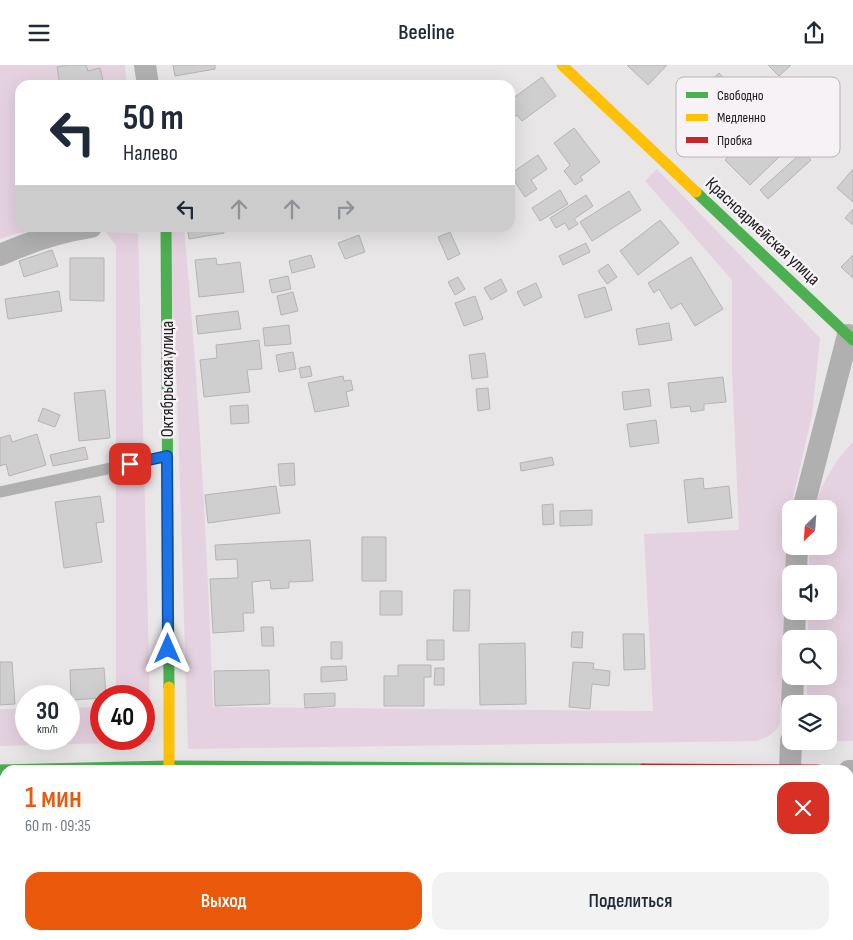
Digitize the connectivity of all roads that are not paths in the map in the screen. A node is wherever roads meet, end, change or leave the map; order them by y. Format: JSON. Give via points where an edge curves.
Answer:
{"nodes":[{"id":1,"x":145,"y":65,"type":"edge"},
{"id":2,"x":562,"y":65,"type":"edge"},
{"id":3,"x":147,"y":80,"type":"edge"},
{"id":4,"x":67,"y":232,"type":"edge"},
{"id":5,"x":166,"y":232,"type":"edge"},
{"id":6,"x":0,"y":255,"type":"edge"},
{"id":7,"x":850,"y":337,"type":"edge"},
{"id":8,"x":167,"y":456,"type":"junction"},
{"id":9,"x":0,"y":492,"type":"edge"},
{"id":10,"x":806,"y":500,"type":"edge"},
{"id":11,"x":791,"y":750,"type":"edge"},
{"id":12,"x":169,"y":765,"type":"edge"},
{"id":13,"x":790,"y":765,"type":"edge"}],
"edges":[{"from":1,"to":3,"type":"street"},
{"from":2,"to":7,"type":"street","name":"Красноармейская улица"},
{"from":4,"to":6,"type":"street"},
{"from":5,"to":8,"type":"street","name":"Октябрьская улица"},
{"from":7,"to":10,"type":"street"},
{"from":8,"to":9,"type":"lane"},
{"from":8,"to":12,"type":"street","name":"Октябрьская улица"},
{"from":11,"to":13,"type":"street"}]}
